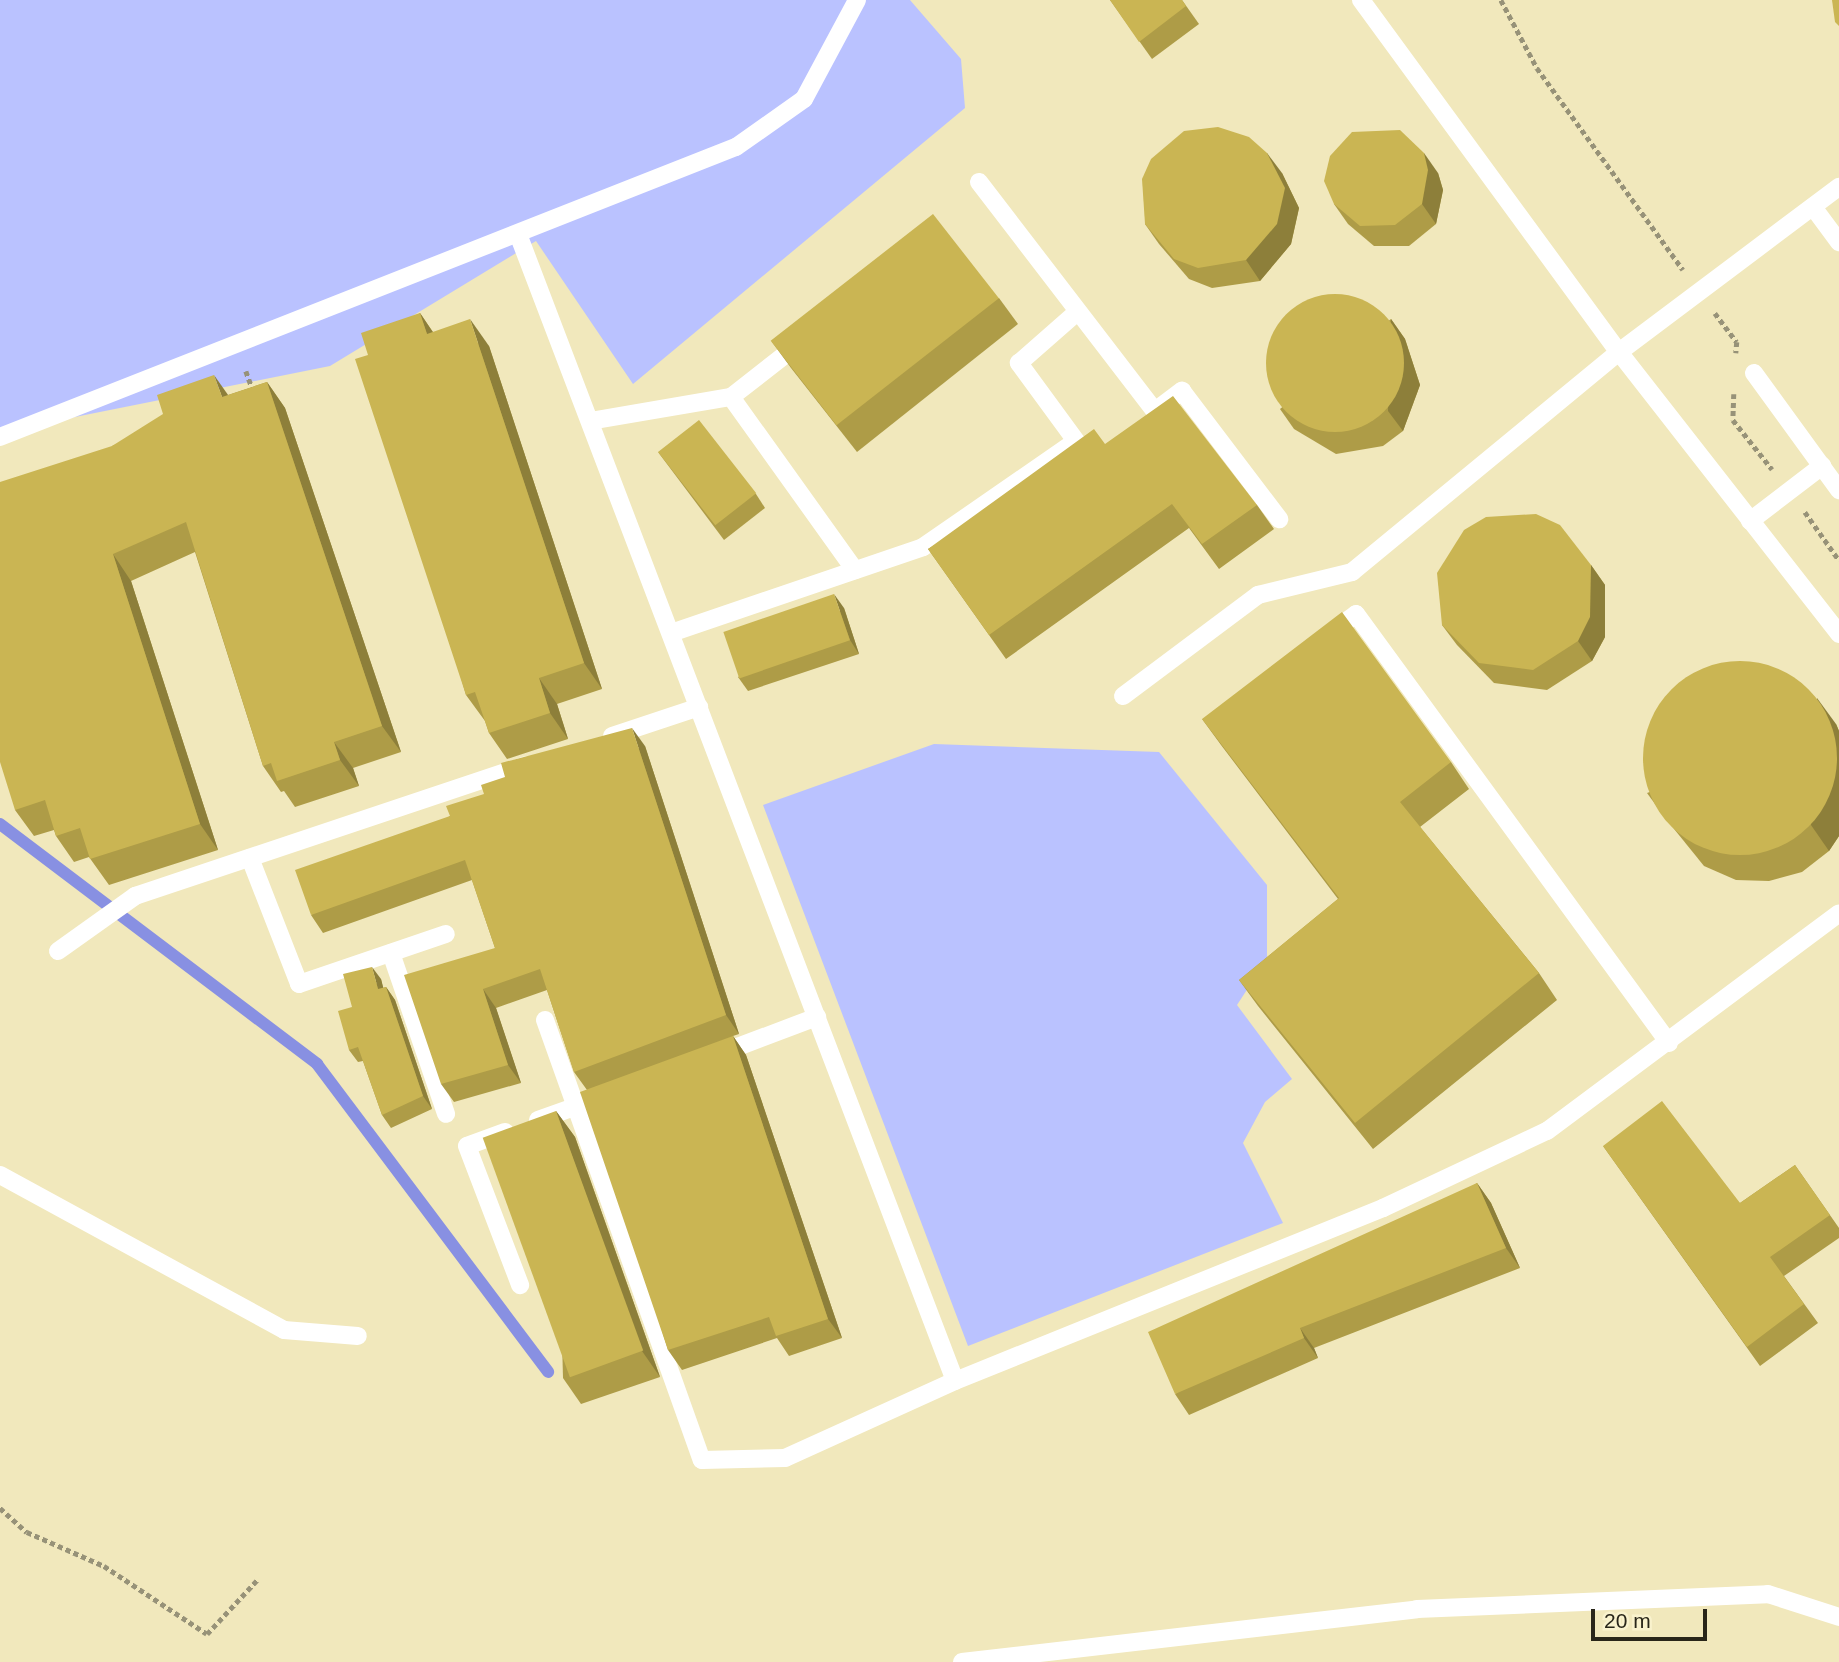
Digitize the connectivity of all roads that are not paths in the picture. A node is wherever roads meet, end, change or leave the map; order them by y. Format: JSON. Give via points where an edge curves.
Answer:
{"nodes":[{"id":1,"x":857,"y":0,"type":"edge"},
{"id":2,"x":1361,"y":0,"type":"edge"},
{"id":3,"x":979,"y":182,"type":"dead end"},
{"id":4,"x":1839,"y":187,"type":"edge"},
{"id":5,"x":1813,"y":207,"type":"junction"},
{"id":6,"x":518,"y":234,"type":"junction"},
{"id":7,"x":1839,"y":242,"type":"edge"},
{"id":8,"x":1077,"y":312,"type":"junction"},
{"id":9,"x":815,"y":331,"type":"edge"},
{"id":10,"x":1619,"y":352,"type":"junction"},
{"id":11,"x":1754,"y":373,"type":"dead end"},
{"id":12,"x":731,"y":397,"type":"junction"},
{"id":13,"x":590,"y":421,"type":"junction"},
{"id":14,"x":0,"y":437,"type":"edge"},
{"id":15,"x":1822,"y":467,"type":"junction"},
{"id":16,"x":1839,"y":490,"type":"edge"},
{"id":17,"x":1279,"y":519,"type":"dead end"},
{"id":18,"x":1750,"y":521,"type":"junction"},
{"id":19,"x":855,"y":570,"type":"junction"},
{"id":20,"x":671,"y":634,"type":"junction"},
{"id":21,"x":1839,"y":634,"type":"edge"},
{"id":22,"x":1312,"y":647,"type":"edge"},
{"id":23,"x":1124,"y":696,"type":"dead end"},
{"id":24,"x":699,"y":707,"type":"junction"},
{"id":25,"x":596,"y":741,"type":"edge"},
{"id":26,"x":544,"y":759,"type":"edge"},
{"id":27,"x":250,"y":858,"type":"junction"},
{"id":28,"x":1839,"y":913,"type":"edge"},
{"id":29,"x":446,"y":934,"type":"dead end"},
{"id":30,"x":58,"y":951,"type":"dead end"},
{"id":31,"x":391,"y":953,"type":"junction"},
{"id":32,"x":817,"y":1017,"type":"junction"},
{"id":33,"x":545,"y":1020,"type":"dead end"},
{"id":34,"x":1669,"y":1043,"type":"junction"},
{"id":35,"x":705,"y":1059,"type":"edge"},
{"id":36,"x":605,"y":1096,"type":"edge"},
{"id":37,"x":580,"y":1105,"type":"junction"},
{"id":38,"x":446,"y":1114,"type":"dead end"},
{"id":39,"x":0,"y":1175,"type":"edge"},
{"id":40,"x":520,"y":1285,"type":"edge"},
{"id":41,"x":358,"y":1336,"type":"dead end"},
{"id":42,"x":955,"y":1381,"type":"junction"},
{"id":43,"x":1839,"y":1618,"type":"edge"},
{"id":44,"x":962,"y":1662,"type":"edge"}],
"edges":[{"from":1,"to":6,"type":"lane","via":[[804,99],[736,146]]},
{"from":2,"to":10,"type":"lane"},
{"from":3,"to":8,"type":"lane"},
{"from":4,"to":5,"type":"lane"},
{"from":5,"to":7,"type":"lane"},
{"from":5,"to":10,"type":"lane"},
{"from":6,"to":13,"type":"lane"},
{"from":6,"to":14,"type":"lane"},
{"from":8,"to":17,"type":"lane","via":[[1155,411],[1182,391]]},
{"from":8,"to":19,"type":"lane","via":[[1019,363],[1076,441],[923,547]]},
{"from":9,"to":12,"type":"lane"},
{"from":10,"to":18,"type":"lane"},
{"from":10,"to":23,"type":"lane","via":[[1352,572],[1258,595]]},
{"from":11,"to":15,"type":"lane"},
{"from":12,"to":13,"type":"lane"},
{"from":12,"to":19,"type":"lane"},
{"from":13,"to":20,"type":"lane"},
{"from":15,"to":16,"type":"lane"},
{"from":15,"to":18,"type":"lane"},
{"from":18,"to":21,"type":"lane"},
{"from":19,"to":20,"type":"lane"},
{"from":20,"to":24,"type":"lane"},
{"from":22,"to":34,"type":"lane","via":[[1356,614]]},
{"from":24,"to":25,"type":"lane"},
{"from":24,"to":32,"type":"lane"},
{"from":26,"to":27,"type":"lane"},
{"from":27,"to":30,"type":"lane","via":[[135,896]]},
{"from":27,"to":31,"type":"lane","via":[[299,984]]},
{"from":28,"to":34,"type":"lane"},
{"from":29,"to":31,"type":"lane"},
{"from":31,"to":38,"type":"lane"},
{"from":32,"to":35,"type":"lane"},
{"from":32,"to":42,"type":"lane"},
{"from":33,"to":37,"type":"lane"},
{"from":34,"to":42,"type":"lane","via":[[1547,1131],[1382,1208]]},
{"from":36,"to":37,"type":"lane"},
{"from":37,"to":40,"type":"lane","via":[[467,1146]]},
{"from":37,"to":42,"type":"lane","via":[[702,1460],[785,1458]]},
{"from":39,"to":41,"type":"lane","via":[[285,1330]]},
{"from":43,"to":44,"type":"lane","via":[[1768,1594],[1417,1609]]}]}
